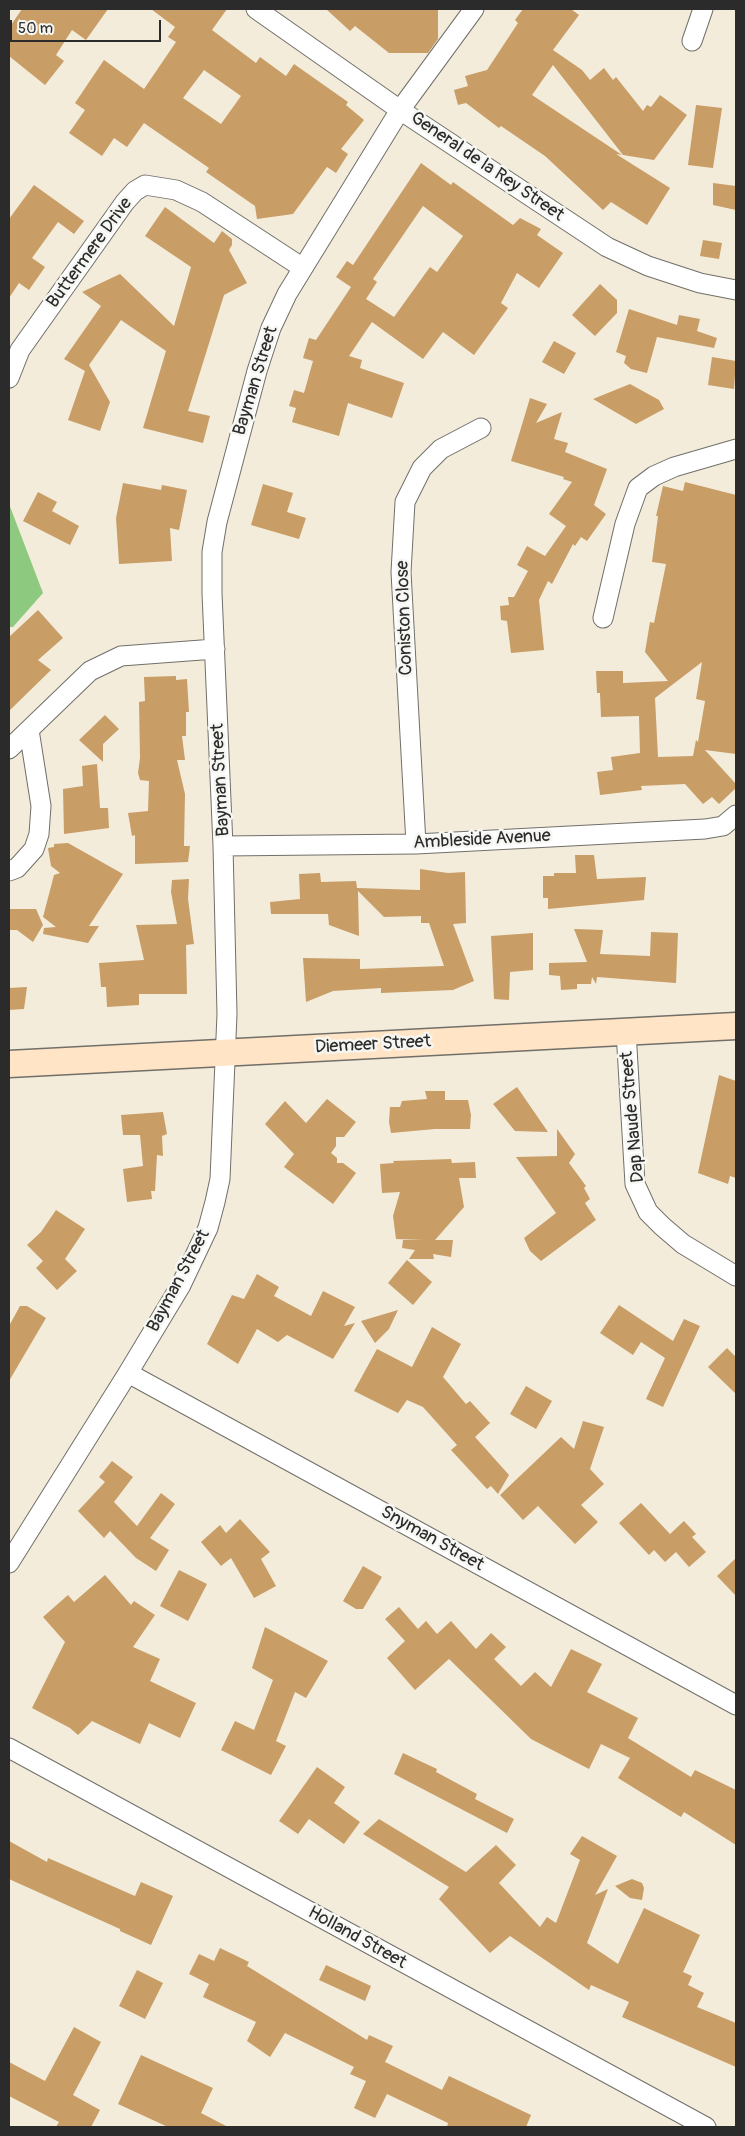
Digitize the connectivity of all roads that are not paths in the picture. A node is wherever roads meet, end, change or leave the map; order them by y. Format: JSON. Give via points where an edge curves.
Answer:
{"nodes":[{"id":1,"x":256,"y":9,"type":"edge"},
{"id":2,"x":474,"y":9,"type":"edge"},
{"id":3,"x":703,"y":9,"type":"edge"},
{"id":4,"x":692,"y":41,"type":"dead end"},
{"id":5,"x":400,"y":110,"type":"junction"},
{"id":6,"x":303,"y":268,"type":"junction"},
{"id":7,"x":736,"y":290,"type":"edge"},
{"id":8,"x":9,"y":378,"type":"edge"},
{"id":9,"x":481,"y":428,"type":"dead end"},
{"id":10,"x":736,"y":449,"type":"edge"},
{"id":11,"x":603,"y":618,"type":"dead end"},
{"id":12,"x":215,"y":649,"type":"junction"},
{"id":13,"x":29,"y":730,"type":"junction"},
{"id":14,"x":9,"y":749,"type":"edge"},
{"id":15,"x":736,"y":815,"type":"edge"},
{"id":16,"x":416,"y":844,"type":"junction"},
{"id":17,"x":224,"y":846,"type":"junction"},
{"id":18,"x":9,"y":871,"type":"edge"},
{"id":19,"x":736,"y":1026,"type":"edge"},
{"id":20,"x":626,"y":1030,"type":"junction"},
{"id":21,"x":226,"y":1053,"type":"junction"},
{"id":22,"x":9,"y":1064,"type":"edge"},
{"id":23,"x":736,"y":1276,"type":"edge"},
{"id":24,"x":128,"y":1373,"type":"junction"},
{"id":25,"x":9,"y":1563,"type":"edge"},
{"id":26,"x":736,"y":1705,"type":"edge"},
{"id":27,"x":9,"y":1748,"type":"edge"},
{"id":28,"x":706,"y":2127,"type":"edge"}],
"edges":[{"from":1,"to":5,"type":"street","name":"General de la Rey Street"},
{"from":2,"to":5,"type":"street","name":"Bayman Street"},
{"from":3,"to":4,"type":"street"},
{"from":5,"to":6,"type":"street","name":"Bayman Street"},
{"from":5,"to":7,"type":"street","name":"General de la Rey Street","via":[[608,247],[648,266],[700,283]]},
{"from":6,"to":8,"type":"street","name":"Buttermere Drive","via":[[202,202],[176,190],[145,185],[135,191],[119,210],[20,350]]},
{"from":6,"to":12,"type":"street","name":"Bayman Street","via":[[271,328],[217,522],[212,552]]},
{"from":9,"to":16,"type":"street","name":"Coniston Close","via":[[442,449],[422,468],[405,502],[401,572]]},
{"from":10,"to":11,"type":"street","via":[[674,467],[638,488],[625,524]]},
{"from":12,"to":13,"type":"street","via":[[120,656],[90,671]]},
{"from":12,"to":17,"type":"street","name":"Bayman Street"},
{"from":13,"to":14,"type":"street"},
{"from":13,"to":18,"type":"street","via":[[40,806],[39,834],[34,849],[17,868]]},
{"from":15,"to":16,"type":"street","name":"Ambleside Avenue","via":[[723,826],[705,829]]},
{"from":16,"to":17,"type":"street","name":"Ambleside Avenue"},
{"from":17,"to":21,"type":"street","name":"Bayman Street"},
{"from":19,"to":20,"type":"street","name":"Diemeer Street"},
{"from":20,"to":21,"type":"street","name":"Diemeer Street"},
{"from":20,"to":23,"type":"street","name":"Dap Naude Street","via":[[635,1184],[648,1212],[662,1226],[683,1244]]},
{"from":21,"to":22,"type":"street","name":"Diemeer Street"},
{"from":21,"to":24,"type":"street","name":"Bayman Street","via":[[220,1179],[208,1228],[181,1285]]},
{"from":24,"to":25,"type":"street","name":"Bayman Street"},
{"from":24,"to":26,"type":"street","name":"Snyman Street"},
{"from":27,"to":28,"type":"street","name":"Holland Street"}]}
